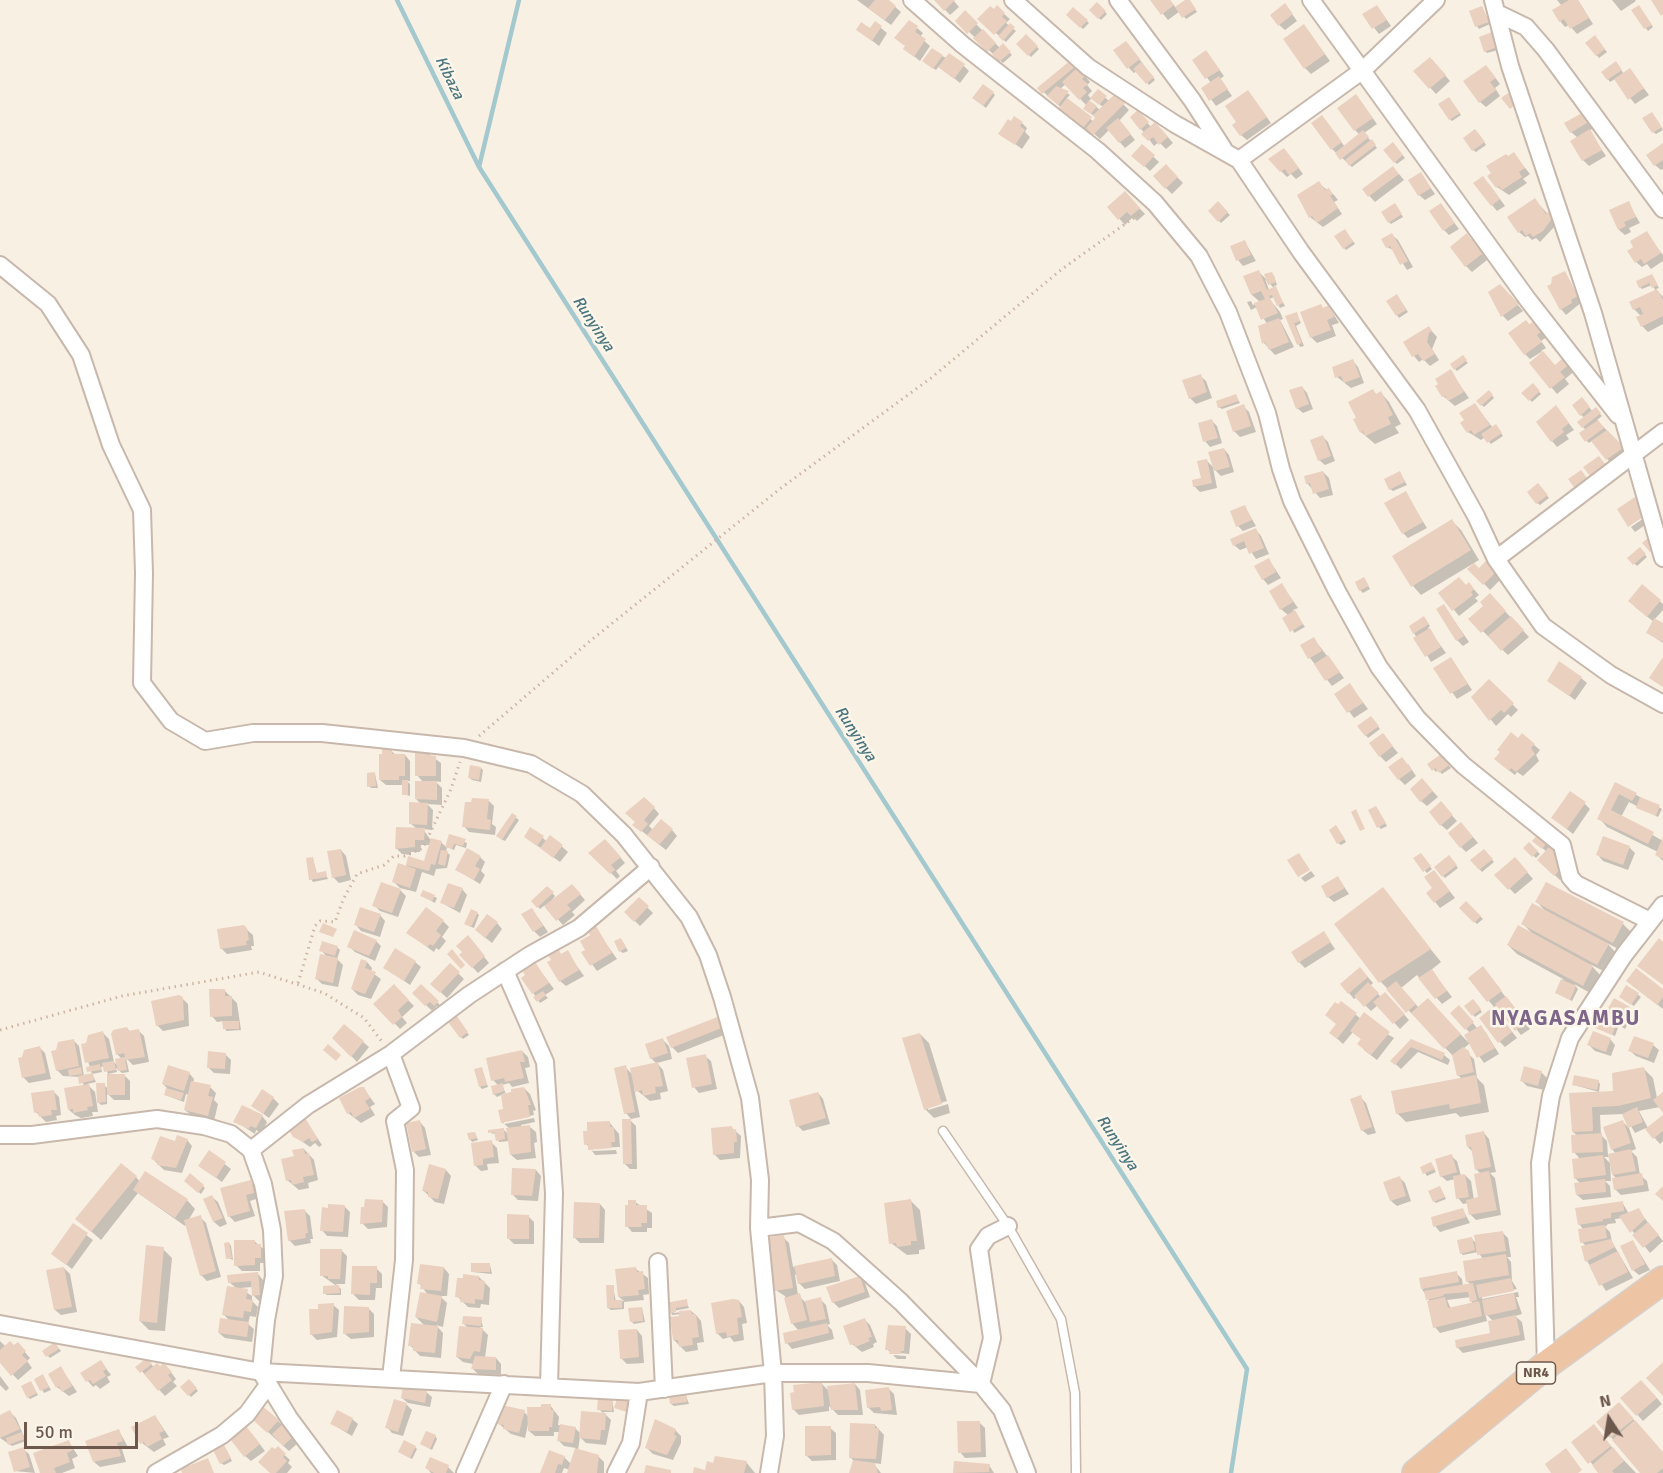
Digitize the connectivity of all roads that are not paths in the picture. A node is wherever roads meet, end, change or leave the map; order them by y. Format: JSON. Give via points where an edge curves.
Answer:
{"nodes":[{"id":1,"x":912,"y":0,"type":"edge"},
{"id":2,"x":1013,"y":0,"type":"edge"},
{"id":3,"x":1118,"y":0,"type":"edge"},
{"id":4,"x":1311,"y":0,"type":"edge"},
{"id":5,"x":1436,"y":0,"type":"edge"},
{"id":6,"x":1495,"y":6,"type":"edge"},
{"id":7,"x":1363,"y":70,"type":"junction"},
{"id":8,"x":1223,"y":149,"type":"junction"},
{"id":9,"x":1239,"y":160,"type":"junction"},
{"id":10,"x":1663,"y":209,"type":"edge"},
{"id":11,"x":0,"y":265,"type":"edge"},
{"id":12,"x":1624,"y":423,"type":"junction"},
{"id":13,"x":1663,"y":432,"type":"edge"},
{"id":14,"x":1634,"y":454,"type":"junction"},
{"id":15,"x":1663,"y":558,"type":"edge"},
{"id":16,"x":1496,"y":559,"type":"junction"},
{"id":17,"x":1663,"y":704,"type":"edge"},
{"id":18,"x":651,"y":867,"type":"junction"},
{"id":19,"x":1663,"y":905,"type":"edge"},
{"id":20,"x":1650,"y":921,"type":"junction"},
{"id":21,"x":505,"y":971,"type":"junction"},
{"id":22,"x":391,"y":1054,"type":"junction"},
{"id":23,"x":943,"y":1131,"type":"dead end"},
{"id":24,"x":0,"y":1135,"type":"edge"},
{"id":25,"x":251,"y":1150,"type":"junction"},
{"id":26,"x":1008,"y":1226,"type":"junction"},
{"id":27,"x":759,"y":1228,"type":"junction"},
{"id":28,"x":658,"y":1262,"type":"dead end"},
{"id":29,"x":1663,"y":1280,"type":"edge"},
{"id":30,"x":0,"y":1324,"type":"edge"},
{"id":31,"x":1546,"y":1365,"type":"junction"},
{"id":32,"x":773,"y":1373,"type":"junction"},
{"id":33,"x":391,"y":1378,"type":"junction"},
{"id":34,"x":265,"y":1379,"type":"junction"},
{"id":35,"x":504,"y":1384,"type":"junction"},
{"id":36,"x":981,"y":1384,"type":"junction"},
{"id":37,"x":549,"y":1387,"type":"junction"},
{"id":38,"x":664,"y":1389,"type":"junction"},
{"id":39,"x":639,"y":1392,"type":"junction"},
{"id":40,"x":156,"y":1473,"type":"edge"},
{"id":41,"x":330,"y":1473,"type":"edge"},
{"id":42,"x":465,"y":1473,"type":"edge"},
{"id":43,"x":616,"y":1473,"type":"edge"},
{"id":44,"x":769,"y":1473,"type":"edge"},
{"id":45,"x":1027,"y":1473,"type":"edge"},
{"id":46,"x":1076,"y":1473,"type":"edge"},
{"id":47,"x":1416,"y":1473,"type":"edge"}],
"edges":[{"from":1,"to":20,"type":"street","via":[[1098,151],[1155,204],[1199,256],[1228,312],[1267,413],[1292,501],[1379,667],[1416,718],[1463,765],[1562,845],[1570,877],[1576,884]]},
{"from":2,"to":8,"type":"street","via":[[1088,67],[1175,124]]},
{"from":3,"to":8,"type":"street"},
{"from":4,"to":7,"type":"street"},
{"from":5,"to":7,"type":"street"},
{"from":6,"to":10,"type":"street","via":[[1526,27],[1546,50]]},
{"from":6,"to":12,"type":"street","via":[[1510,66],[1593,312]]},
{"from":7,"to":9,"type":"street"},
{"from":7,"to":12,"type":"street","via":[[1528,300]]},
{"from":8,"to":9,"type":"street"},
{"from":9,"to":16,"type":"street","via":[[1417,410]]},
{"from":11,"to":18,"type":"street","via":[[48,304],[81,355],[111,445],[142,510],[142,683],[171,721],[205,741],[253,733],[322,733],[464,748],[531,764],[582,794]]},
{"from":12,"to":14,"type":"street"},
{"from":13,"to":14,"type":"street"},
{"from":14,"to":15,"type":"street"},
{"from":14,"to":16,"type":"street"},
{"from":16,"to":17,"type":"street","via":[[1544,626],[1611,675]]},
{"from":18,"to":21,"type":"street","via":[[579,928]]},
{"from":18,"to":27,"type":"street","via":[[689,917],[708,955],[722,997],[750,1098],[760,1180]]},
{"from":19,"to":20,"type":"street"},
{"from":20,"to":31,"type":"street","via":[[1570,1038],[1551,1096],[1540,1163]]},
{"from":21,"to":22,"type":"street"},
{"from":21,"to":37,"type":"street","via":[[545,1062],[554,1193]]},
{"from":22,"to":25,"type":"street","via":[[308,1105]]},
{"from":22,"to":33,"type":"street","via":[[411,1108],[394,1121],[405,1170],[404,1260]]},
{"from":23,"to":26,"type":"lane"},
{"from":24,"to":25,"type":"street","via":[[32,1135],[157,1119],[231,1134]]},
{"from":25,"to":34,"type":"street","via":[[272,1230],[274,1276],[266,1320]]},
{"from":26,"to":36,"type":"street","via":[[988,1236],[979,1249],[992,1338]]},
{"from":26,"to":46,"type":"lane","via":[[1061,1319],[1075,1393]]},
{"from":27,"to":32,"type":"street"},
{"from":27,"to":36,"type":"street","via":[[799,1223],[834,1241]]},
{"from":28,"to":38,"type":"street"},
{"from":29,"to":31,"type":"highway","number":"NR4"},
{"from":30,"to":34,"type":"street"},
{"from":31,"to":47,"type":"highway","number":"NR4"},
{"from":32,"to":36,"type":"street","via":[[868,1373]]},
{"from":32,"to":38,"type":"street"},
{"from":32,"to":44,"type":"street","via":[[775,1436]]},
{"from":33,"to":34,"type":"street"},
{"from":33,"to":35,"type":"street"},
{"from":34,"to":40,"type":"street","via":[[246,1414],[222,1435]]},
{"from":34,"to":41,"type":"street"},
{"from":35,"to":37,"type":"street"},
{"from":35,"to":42,"type":"street"},
{"from":36,"to":45,"type":"street","via":[[1002,1410]]},
{"from":37,"to":39,"type":"street"},
{"from":38,"to":39,"type":"street"},
{"from":39,"to":43,"type":"street","via":[[631,1443]]}]}
